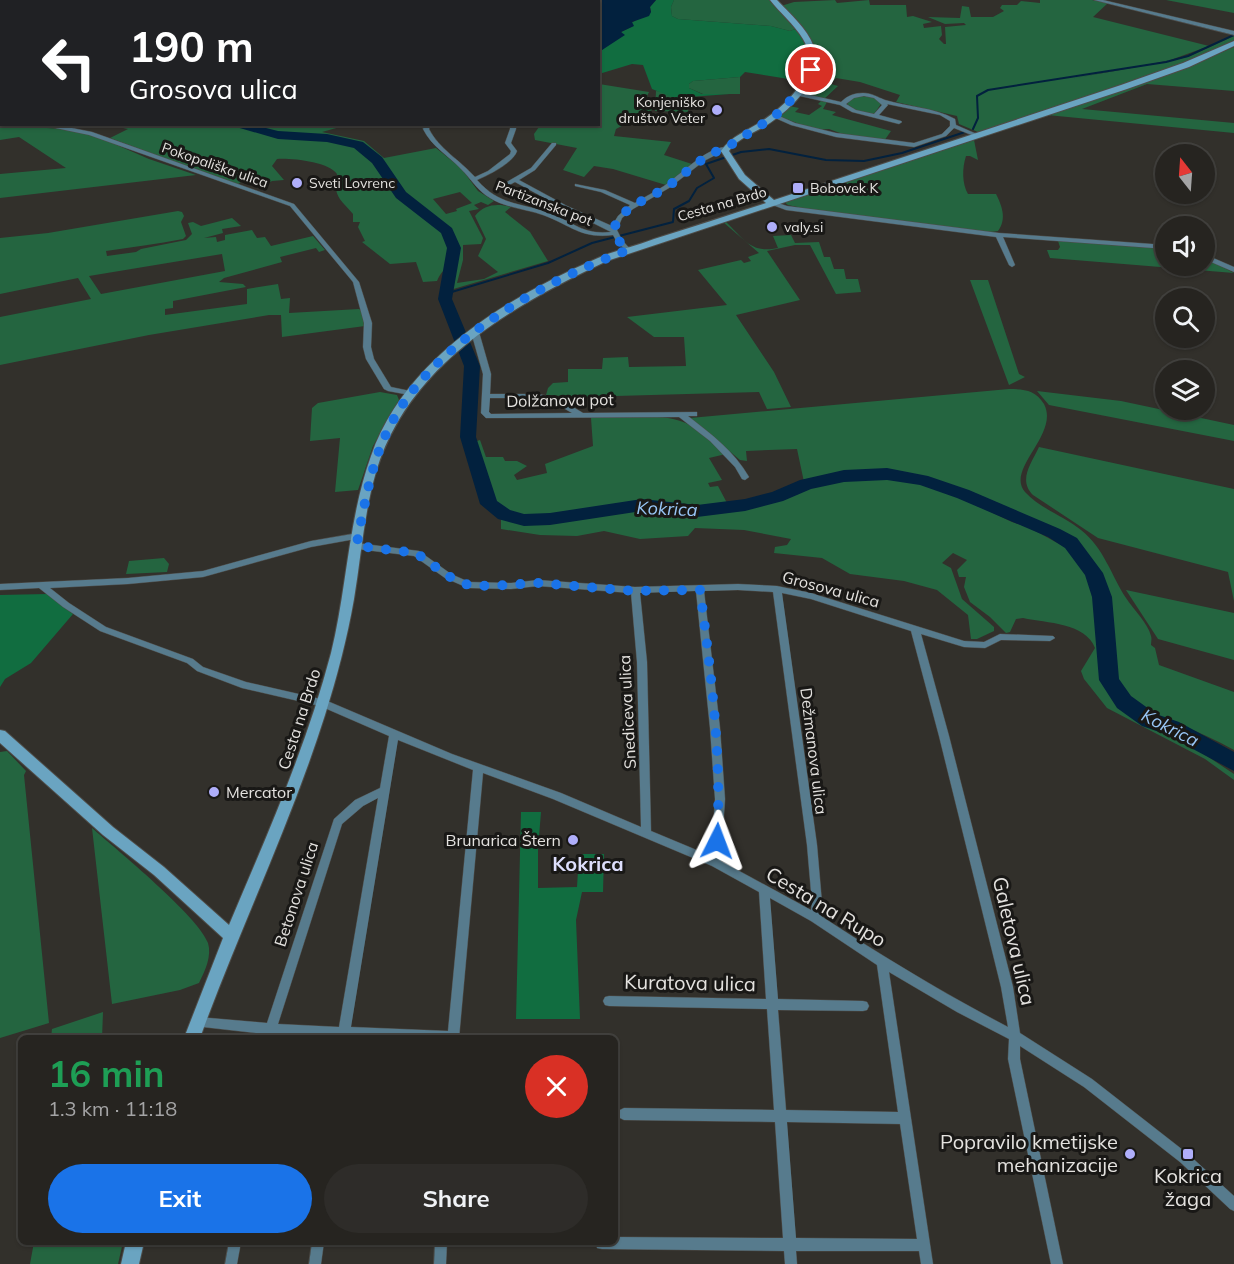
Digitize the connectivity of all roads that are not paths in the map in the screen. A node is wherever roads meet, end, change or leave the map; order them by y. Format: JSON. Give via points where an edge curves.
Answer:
{"nodes":[{"id":1,"x":773,"y":0,"type":"edge"},
{"id":2,"x":1097,"y":0,"type":"edge"},
{"id":3,"x":1234,"y":32,"type":"edge"},
{"id":4,"x":1234,"y":43,"type":"edge"},
{"id":5,"x":797,"y":94,"type":"junction"},
{"id":6,"x":883,"y":101,"type":"junction"},
{"id":7,"x":842,"y":104,"type":"junction"},
{"id":8,"x":775,"y":116,"type":"junction"},
{"id":9,"x":875,"y":116,"type":"junction"},
{"id":10,"x":899,"y":122,"type":"dead end"},
{"id":11,"x":50,"y":126,"type":"edge"},
{"id":12,"x":425,"y":126,"type":"edge"},
{"id":13,"x":513,"y":126,"type":"edge"},
{"id":14,"x":953,"y":126,"type":"junction"},
{"id":15,"x":969,"y":132,"type":"junction"},
{"id":16,"x":554,"y":144,"type":"dead end"},
{"id":17,"x":727,"y":153,"type":"junction"},
{"id":18,"x":474,"y":179,"type":"junction"},
{"id":19,"x":515,"y":180,"type":"junction"},
{"id":20,"x":577,"y":185,"type":"dead end"},
{"id":21,"x":496,"y":190,"type":"dead end"},
{"id":22,"x":772,"y":203,"type":"junction"},
{"id":23,"x":635,"y":205,"type":"junction"},
{"id":24,"x":615,"y":231,"type":"junction"},
{"id":25,"x":999,"y":236,"type":"junction"},
{"id":26,"x":1155,"y":246,"type":"edge"},
{"id":27,"x":628,"y":250,"type":"junction"},
{"id":28,"x":1215,"y":261,"type":"edge"},
{"id":29,"x":1012,"y":265,"type":"dead end"},
{"id":30,"x":1234,"y":270,"type":"edge"},
{"id":31,"x":475,"y":332,"type":"junction"},
{"id":32,"x":412,"y":394,"type":"junction"},
{"id":33,"x":486,"y":396,"type":"junction"},
{"id":34,"x":694,"y":414,"type":"dead end"},
{"id":35,"x":582,"y":415,"type":"junction"},
{"id":36,"x":682,"y":416,"type":"junction"},
{"id":37,"x":745,"y":477,"type":"dead end"},
{"id":38,"x":358,"y":541,"type":"junction"},
{"id":39,"x":42,"y":586,"type":"junction"},
{"id":40,"x":0,"y":587,"type":"edge"},
{"id":41,"x":777,"y":589,"type":"junction"},
{"id":42,"x":700,"y":590,"type":"junction"},
{"id":43,"x":635,"y":591,"type":"junction"},
{"id":44,"x":915,"y":629,"type":"junction"},
{"id":45,"x":1050,"y":638,"type":"dead end"},
{"id":46,"x":322,"y":703,"type":"junction"},
{"id":47,"x":0,"y":735,"type":"edge"},
{"id":48,"x":394,"y":735,"type":"junction"},
{"id":49,"x":478,"y":768,"type":"junction"},
{"id":50,"x":383,"y":791,"type":"junction"},
{"id":51,"x":646,"y":832,"type":"junction"},
{"id":52,"x":716,"y":862,"type":"junction"},
{"id":53,"x":764,"y":890,"type":"junction"},
{"id":54,"x":815,"y":918,"type":"junction"},
{"id":55,"x":231,"y":936,"type":"junction"},
{"id":56,"x":882,"y":962,"type":"junction"},
{"id":57,"x":609,"y":1001,"type":"dead end"},
{"id":58,"x":771,"y":1004,"type":"junction"},
{"id":59,"x":862,"y":1006,"type":"dead end"},
{"id":60,"x":198,"y":1022,"type":"junction"},
{"id":61,"x":269,"y":1034,"type":"edge"},
{"id":62,"x":193,"y":1035,"type":"edge"},
{"id":63,"x":343,"y":1035,"type":"edge"},
{"id":64,"x":453,"y":1035,"type":"edge"},
{"id":65,"x":1016,"y":1037,"type":"junction"},
{"id":66,"x":624,"y":1114,"type":"dead end"},
{"id":67,"x":779,"y":1117,"type":"junction"},
{"id":68,"x":905,"y":1118,"type":"junction"},
{"id":69,"x":1234,"y":1205,"type":"edge"},
{"id":70,"x":618,"y":1243,"type":"edge"},
{"id":71,"x":788,"y":1244,"type":"junction"},
{"id":72,"x":134,"y":1245,"type":"edge"},
{"id":73,"x":234,"y":1245,"type":"edge"},
{"id":74,"x":318,"y":1245,"type":"edge"},
{"id":75,"x":441,"y":1245,"type":"edge"},
{"id":76,"x":925,"y":1245,"type":"junction"},
{"id":77,"x":130,"y":1264,"type":"edge"},
{"id":78,"x":231,"y":1264,"type":"edge"},
{"id":79,"x":315,"y":1264,"type":"edge"},
{"id":80,"x":440,"y":1264,"type":"edge"},
{"id":81,"x":791,"y":1264,"type":"edge"},
{"id":82,"x":927,"y":1264,"type":"edge"},
{"id":83,"x":1058,"y":1264,"type":"edge"}],
"edges":[{"from":1,"to":5,"type":"street","via":[[804,36],[813,56],[811,70]]},
{"from":2,"to":3,"type":"street"},
{"from":4,"to":15,"type":"street","via":[[1155,76]]},
{"from":5,"to":7,"type":"street"},
{"from":5,"to":8,"type":"street"},
{"from":6,"to":7,"type":"street","via":[[855,95]]},
{"from":6,"to":9,"type":"street","via":[[885,105]]},
{"from":6,"to":14,"type":"street","via":[[942,114],[953,120]]},
{"from":7,"to":9,"type":"street"},
{"from":8,"to":14,"type":"street","via":[[812,130],[914,145],[944,135]]},
{"from":8,"to":17,"type":"street"},
{"from":9,"to":10,"type":"street"},
{"from":11,"to":32,"type":"street","name":"Pokopališka ulica","via":[[90,133],[292,205],[356,282],[368,323],[370,359],[380,377],[388,388]]},
{"from":12,"to":18,"type":"street","name":"Partizanska pot","via":[[440,149]]},
{"from":13,"to":18,"type":"street","via":[[508,143],[513,155]]},
{"from":14,"to":15,"type":"street"},
{"from":15,"to":22,"type":"street"},
{"from":16,"to":19,"type":"street","via":[[533,169]]},
{"from":17,"to":22,"type":"street","via":[[742,177]]},
{"from":17,"to":23,"type":"street","via":[[706,157],[670,185]]},
{"from":18,"to":24,"type":"street","name":"Partizanska pot","via":[[476,185],[502,202],[551,216],[580,232],[591,235]]},
{"from":19,"to":21,"type":"street"},
{"from":19,"to":24,"type":"street"},
{"from":20,"to":23,"type":"street"},
{"from":22,"to":25,"type":"street","name":"Cesta na Brdo"},
{"from":22,"to":27,"type":"street","name":"Cesta na Brdo"},
{"from":23,"to":24,"type":"street","via":[[619,218]]},
{"from":24,"to":27,"type":"street"},
{"from":25,"to":26,"type":"street","name":"Cesta na Brdo"},
{"from":25,"to":29,"type":"street"},
{"from":27,"to":31,"type":"street","name":"Cesta na Brdo","via":[[552,283]]},
{"from":28,"to":30,"type":"street"},
{"from":31,"to":32,"type":"street","name":"Cesta na Brdo","via":[[431,371]]},
{"from":31,"to":33,"type":"street","name":"Dolžanova pot","via":[[487,374]]},
{"from":32,"to":38,"type":"street","name":"Cesta na Brdo","via":[[377,454]]},
{"from":33,"to":35,"type":"street","via":[[538,396],[555,400]]},
{"from":33,"to":35,"type":"street","name":"Dolžanova pot","via":[[485,413],[489,416]]},
{"from":34,"to":36,"type":"street","name":"Dolžanova pot"},
{"from":35,"to":36,"type":"street","name":"Dolžanova pot"},
{"from":36,"to":37,"type":"street","via":[[713,439]]},
{"from":38,"to":39,"type":"street","via":[[311,544],[203,574]]},
{"from":38,"to":43,"type":"street","name":"Grosova ulica","via":[[416,553],[468,585],[538,583]]},
{"from":38,"to":46,"type":"street","name":"Cesta na Brdo","via":[[344,623]]},
{"from":39,"to":40,"type":"street"},
{"from":39,"to":46,"type":"street","name":"Cesta na Rupo","via":[[104,629],[245,685]]},
{"from":41,"to":42,"type":"street","name":"Grosova ulica"},
{"from":41,"to":44,"type":"street","name":"Grosova ulica"},
{"from":41,"to":54,"type":"street","name":"Dežmanova ulica","via":[[812,845]]},
{"from":42,"to":43,"type":"street","name":"Grosova ulica"},
{"from":42,"to":52,"type":"street","via":[[720,799]]},
{"from":43,"to":51,"type":"street","name":"Snediceva ulica","via":[[642,662]]},
{"from":44,"to":45,"type":"street","name":"Grosova ulica","via":[[975,646],[1000,637]]},
{"from":44,"to":65,"type":"street","name":"Galetova ulica"},
{"from":46,"to":48,"type":"street","name":"Cesta na Rupo"},
{"from":46,"to":55,"type":"street","name":"Cesta na Brdo","via":[[292,795]]},
{"from":47,"to":55,"type":"street"},
{"from":48,"to":49,"type":"street","name":"Cesta na Rupo"},
{"from":48,"to":50,"type":"street"},
{"from":49,"to":51,"type":"street","name":"Cesta na Rupo"},
{"from":49,"to":64,"type":"street"},
{"from":50,"to":61,"type":"street","name":"Betonova ulica","via":[[359,803],[338,822]]},
{"from":50,"to":63,"type":"street"},
{"from":51,"to":52,"type":"street","name":"Cesta na Rupo"},
{"from":52,"to":53,"type":"street","name":"Cesta na Rupo"},
{"from":53,"to":54,"type":"street","name":"Cesta na Rupo"},
{"from":53,"to":58,"type":"street","name":"Kuratova ulica"},
{"from":54,"to":56,"type":"street","name":"Cesta na Rupo"},
{"from":55,"to":60,"type":"street","name":"Cesta na Brdo"},
{"from":56,"to":65,"type":"street","name":"Cesta na Rupo"},
{"from":56,"to":68,"type":"street"},
{"from":57,"to":58,"type":"street","name":"Kuratova ulica"},
{"from":58,"to":59,"type":"street","name":"Kuratova ulica"},
{"from":58,"to":67,"type":"street","name":"Kuratova ulica"},
{"from":60,"to":61,"type":"street"},
{"from":60,"to":62,"type":"street","name":"Cesta na Brdo"},
{"from":61,"to":63,"type":"street"},
{"from":65,"to":69,"type":"street","name":"Cesta na Rupo","via":[[1123,1108]]},
{"from":65,"to":83,"type":"street","name":"Galetova ulica","via":[[1014,1059]]},
{"from":66,"to":67,"type":"street"},
{"from":67,"to":68,"type":"street"},
{"from":67,"to":71,"type":"street","name":"Kuratova ulica"},
{"from":68,"to":76,"type":"street"},
{"from":70,"to":71,"type":"street"},
{"from":71,"to":76,"type":"street"},
{"from":71,"to":81,"type":"street","name":"Kuratova ulica"},
{"from":72,"to":77,"type":"street"},
{"from":73,"to":78,"type":"street"},
{"from":74,"to":79,"type":"street"},
{"from":75,"to":80,"type":"street"},
{"from":76,"to":82,"type":"street"}]}
